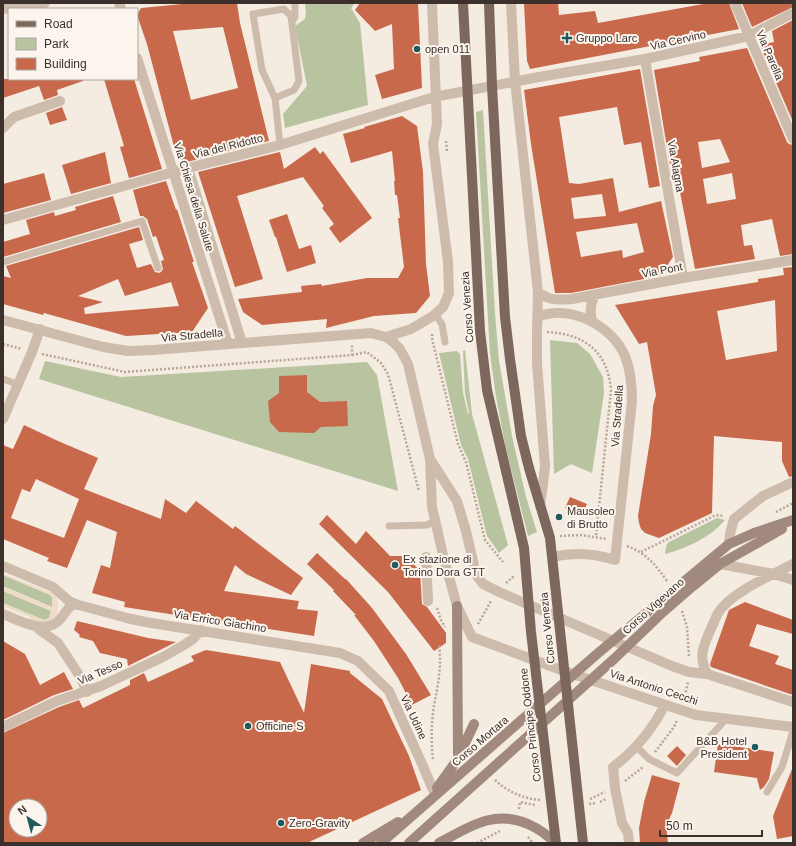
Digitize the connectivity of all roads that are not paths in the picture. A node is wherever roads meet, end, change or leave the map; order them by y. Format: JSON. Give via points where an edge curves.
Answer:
{"nodes":[{"id":1,"x":45,"y":3,"type":"edge"},
{"id":2,"x":295,"y":3,"type":"edge"},
{"id":3,"x":432,"y":3,"type":"edge"},
{"id":4,"x":463,"y":3,"type":"edge"},
{"id":5,"x":489,"y":3,"type":"edge"},
{"id":6,"x":511,"y":3,"type":"edge"},
{"id":7,"x":735,"y":3,"type":"edge"},
{"id":8,"x":10,"y":8,"type":"edge"},
{"id":9,"x":793,"y":12,"type":"edge"},
{"id":10,"x":292,"y":22,"type":"junction"},
{"id":11,"x":749,"y":36,"type":"junction"},
{"id":12,"x":645,"y":59,"type":"junction"},
{"id":13,"x":138,"y":61,"type":"edge"},
{"id":14,"x":515,"y":81,"type":"junction"},
{"id":15,"x":492,"y":86,"type":"junction"},
{"id":16,"x":467,"y":90,"type":"junction"},
{"id":17,"x":435,"y":96,"type":"junction"},
{"id":18,"x":275,"y":98,"type":"junction"},
{"id":19,"x":60,"y":101,"type":"dead end"},
{"id":20,"x":3,"y":128,"type":"edge"},
{"id":21,"x":793,"y":139,"type":"edge"},
{"id":22,"x":280,"y":145,"type":"junction"},
{"id":23,"x":188,"y":168,"type":"junction"},
{"id":24,"x":173,"y":172,"type":"junction"},
{"id":25,"x":3,"y":220,"type":"edge"},
{"id":26,"x":793,"y":260,"type":"edge"},
{"id":27,"x":3,"y":262,"type":"edge"},
{"id":28,"x":158,"y":268,"type":"dead end"},
{"id":29,"x":683,"y":278,"type":"junction"},
{"id":30,"x":538,"y":292,"type":"junction"},
{"id":31,"x":595,"y":295,"type":"junction"},
{"id":32,"x":434,"y":315,"type":"junction"},
{"id":33,"x":538,"y":317,"type":"junction"},
{"id":34,"x":3,"y":320,"type":"edge"},
{"id":35,"x":592,"y":321,"type":"junction"},
{"id":36,"x":40,"y":329,"type":"junction"},
{"id":37,"x":386,"y":337,"type":"junction"},
{"id":38,"x":445,"y":342,"type":"dead end"},
{"id":39,"x":242,"y":343,"type":"junction"},
{"id":40,"x":228,"y":344,"type":"junction"},
{"id":41,"x":4,"y":381,"type":"edge"},
{"id":42,"x":17,"y":384,"type":"junction"},
{"id":43,"x":3,"y":419,"type":"edge"},
{"id":44,"x":430,"y":459,"type":"junction"},
{"id":45,"x":793,"y":482,"type":"edge"},
{"id":46,"x":540,"y":506,"type":"junction"},
{"id":47,"x":793,"y":520,"type":"edge"},
{"id":48,"x":435,"y":521,"type":"junction"},
{"id":49,"x":793,"y":523,"type":"edge"},
{"id":50,"x":389,"y":526,"type":"dead end"},
{"id":51,"x":729,"y":544,"type":"junction"},
{"id":52,"x":426,"y":557,"type":"dead end"},
{"id":53,"x":552,"y":557,"type":"junction"},
{"id":54,"x":720,"y":564,"type":"junction"},
{"id":55,"x":793,"y":564,"type":"edge"},
{"id":56,"x":3,"y":566,"type":"edge"},
{"id":57,"x":774,"y":574,"type":"junction"},
{"id":58,"x":793,"y":580,"type":"edge"},
{"id":59,"x":432,"y":604,"type":"road end"},
{"id":60,"x":528,"y":604,"type":"junction"},
{"id":61,"x":78,"y":605,"type":"junction"},
{"id":62,"x":457,"y":606,"type":"junction"},
{"id":63,"x":3,"y":614,"type":"edge"},
{"id":64,"x":558,"y":618,"type":"junction"},
{"id":65,"x":31,"y":624,"type":"junction"},
{"id":66,"x":201,"y":630,"type":"junction"},
{"id":67,"x":613,"y":641,"type":"junction"},
{"id":68,"x":627,"y":646,"type":"junction"},
{"id":69,"x":534,"y":660,"type":"junction"},
{"id":70,"x":358,"y":661,"type":"joint"},
{"id":71,"x":564,"y":671,"type":"junction"},
{"id":72,"x":575,"y":674,"type":"junction"},
{"id":73,"x":707,"y":674,"type":"junction"},
{"id":74,"x":591,"y":680,"type":"junction"},
{"id":75,"x":565,"y":683,"type":"junction"},
{"id":76,"x":87,"y":692,"type":"junction"},
{"id":77,"x":567,"y":701,"type":"junction"},
{"id":78,"x":793,"y":702,"type":"edge"},
{"id":79,"x":539,"y":705,"type":"junction"},
{"id":80,"x":665,"y":705,"type":"junction"},
{"id":81,"x":726,"y":719,"type":"junction"},
{"id":82,"x":474,"y":724,"type":"dead end"},
{"id":83,"x":542,"y":724,"type":"junction"},
{"id":84,"x":3,"y":727,"type":"edge"},
{"id":85,"x":793,"y":727,"type":"edge"},
{"id":86,"x":793,"y":731,"type":"edge"},
{"id":87,"x":637,"y":747,"type":"junction"},
{"id":88,"x":458,"y":757,"type":"junction"},
{"id":89,"x":434,"y":792,"type":"junction"},
{"id":90,"x":767,"y":792,"type":"dead end"},
{"id":91,"x":363,"y":843,"type":"edge"},
{"id":92,"x":381,"y":843,"type":"edge"},
{"id":93,"x":409,"y":843,"type":"edge"},
{"id":94,"x":439,"y":843,"type":"edge"},
{"id":95,"x":556,"y":843,"type":"edge"},
{"id":96,"x":583,"y":843,"type":"edge"},
{"id":97,"x":629,"y":843,"type":"edge"}],
"edges":[{"from":1,"to":8,"type":"street"},
{"from":2,"to":10,"type":"lane","via":[[295,17]]},
{"from":3,"to":17,"type":"street","name":"Corso Venezia"},
{"from":4,"to":16,"type":"main road","name":"Corso Venezia"},
{"from":5,"to":15,"type":"main road","name":"Corso Venezia"},
{"from":6,"to":14,"type":"street","name":"Corso Venezia"},
{"from":7,"to":11,"type":"street","name":"Via Parella"},
{"from":9,"to":11,"type":"street","name":"Via Cervino"},
{"from":10,"to":18,"type":"lane","via":[[299,81],[294,90]]},
{"from":10,"to":18,"type":"lane","via":[[291,16],[284,9],[253,14],[262,70]]},
{"from":11,"to":12,"type":"street","name":"Via Cervino"},
{"from":11,"to":21,"type":"street","name":"Via Parella"},
{"from":12,"to":14,"type":"street","name":"Via Cervino"},
{"from":12,"to":29,"type":"street","name":"Via Alagna"},
{"from":13,"to":24,"type":"street","name":"Via Chiesa della Salute"},
{"from":14,"to":15,"type":"street","name":"Via Cervino"},
{"from":14,"to":30,"type":"street","name":"Corso Venezia"},
{"from":15,"to":16,"type":"street","name":"Via Cervino"},
{"from":15,"to":46,"type":"main road","name":"Corso Venezia","via":[[505,317],[521,436]]},
{"from":16,"to":17,"type":"street","name":"Via del Ridotto"},
{"from":16,"to":60,"type":"main road","name":"Corso Venezia","via":[[480,331],[487,390],[524,548]]},
{"from":17,"to":22,"type":"street","name":"Via del Ridotto"},
{"from":17,"to":32,"type":"street","name":"Corso Venezia","via":[[437,124],[433,144],[448,262],[448,293],[442,307]]},
{"from":18,"to":22,"type":"lane"},
{"from":19,"to":20,"type":"street","via":[[14,117]]},
{"from":22,"to":23,"type":"street","name":"Via del Ridotto"},
{"from":23,"to":24,"type":"street","name":"Via del Ridotto"},
{"from":23,"to":39,"type":"street","name":"Via Chiesa della Salute"},
{"from":24,"to":25,"type":"street","name":"Via del Ridotto"},
{"from":24,"to":40,"type":"street","name":"Via Chiesa della Salute"},
{"from":26,"to":29,"type":"street","name":"Via Pont"},
{"from":27,"to":28,"type":"lane","via":[[142,221]]},
{"from":29,"to":31,"type":"street","name":"Via Pont"},
{"from":30,"to":31,"type":"street","name":"Via Pont","via":[[553,300]]},
{"from":30,"to":33,"type":"street","name":"Corso Venezia"},
{"from":31,"to":35,"type":"street","via":[[590,305]]},
{"from":32,"to":37,"type":"street"},
{"from":32,"to":38,"type":"lane","via":[[442,324]]},
{"from":33,"to":35,"type":"street","name":"Via Stradella","via":[[558,312]]},
{"from":33,"to":46,"type":"street","name":"Corso Venezia","via":[[538,364],[545,466]]},
{"from":34,"to":36,"type":"street","name":"Via Stradella"},
{"from":35,"to":53,"type":"street","name":"Via Stradella","via":[[618,344],[625,355],[632,381],[615,560],[579,553]]},
{"from":36,"to":40,"type":"street","name":"Via Stradella","via":[[103,347],[128,351]]},
{"from":36,"to":42,"type":"street"},
{"from":37,"to":39,"type":"street","name":"Via Stradella","via":[[371,333]]},
{"from":37,"to":44,"type":"street","via":[[400,349],[408,364]]},
{"from":39,"to":40,"type":"street","name":"Via Stradella"},
{"from":41,"to":42,"type":"lane"},
{"from":42,"to":43,"type":"street"},
{"from":44,"to":48,"type":"street"},
{"from":44,"to":60,"type":"street","via":[[457,501],[477,576],[483,584]]},
{"from":45,"to":51,"type":"street","via":[[763,496],[734,519]]},
{"from":46,"to":53,"type":"main road","name":"Corso Venezia","via":[[550,538]]},
{"from":47,"to":51,"type":"main road","name":"Corso Vigevano"},
{"from":48,"to":50,"type":"lane","via":[[427,525]]},
{"from":48,"to":62,"type":"street"},
{"from":49,"to":54,"type":"main road","name":"Corso Vigevano"},
{"from":51,"to":67,"type":"main road","name":"Corso Vigevano"},
{"from":52,"to":59,"type":"street"},
{"from":53,"to":64,"type":"main road","name":"Corso Venezia"},
{"from":54,"to":57,"type":"street"},
{"from":54,"to":68,"type":"main road","name":"Corso Vigevano"},
{"from":55,"to":57,"type":"street"},
{"from":56,"to":61,"type":"street","name":"Via Errico Giachino","via":[[53,587],[69,601]]},
{"from":57,"to":58,"type":"street"},
{"from":57,"to":73,"type":"street","via":[[740,593],[718,613],[702,648],[701,657]]},
{"from":60,"to":64,"type":"street"},
{"from":60,"to":69,"type":"main road","name":"Corso Principe Oddone"},
{"from":61,"to":65,"type":"street","via":[[70,606],[58,622],[49,626],[38,627]]},
{"from":61,"to":66,"type":"street","name":"Via Errico Giachino","via":[[127,618]]},
{"from":62,"to":69,"type":"street","via":[[472,637]]},
{"from":62,"to":88,"type":"main road"},
{"from":63,"to":65,"type":"street"},
{"from":64,"to":67,"type":"street"},
{"from":64,"to":71,"type":"main road","name":"Corso Venezia"},
{"from":65,"to":76,"type":"street","via":[[58,642]]},
{"from":66,"to":70,"type":"street","name":"Via Errico Giachino","via":[[340,653]]},
{"from":66,"to":76,"type":"street","name":"Via Tesso","via":[[184,645]]},
{"from":67,"to":68,"type":"street"},
{"from":67,"to":72,"type":"main road","name":"Corso Mortara"},
{"from":68,"to":73,"type":"street","via":[[683,671]]},
{"from":68,"to":74,"type":"main road","name":"Corso Vigevano"},
{"from":69,"to":71,"type":"street","name":"Via Antonio Cecchi"},
{"from":69,"to":79,"type":"main road","name":"Corso Principe Oddone"},
{"from":70,"to":89,"type":"street","name":"Via Udine","via":[[389,691]]},
{"from":71,"to":72,"type":"street","name":"Via Antonio Cecchi"},
{"from":71,"to":75,"type":"main road","name":"Corso Venezia"},
{"from":72,"to":74,"type":"street","name":"Via Antonio Cecchi"},
{"from":72,"to":75,"type":"main road","name":"Corso Mortara"},
{"from":73,"to":78,"type":"street"},
{"from":74,"to":77,"type":"main road","name":"Corso Vigevano"},
{"from":74,"to":80,"type":"street","name":"Via Antonio Cecchi"},
{"from":75,"to":77,"type":"main road","name":"Corso Venezia"},
{"from":75,"to":79,"type":"main road","name":"Corso Mortara"},
{"from":76,"to":84,"type":"street","name":"Via Tesso","via":[[58,701]]},
{"from":77,"to":83,"type":"main road","name":"Corso Vigevano"},
{"from":77,"to":96,"type":"main road"},
{"from":79,"to":83,"type":"main road","name":"Corso Principe Oddone"},
{"from":79,"to":92,"type":"main road","name":"Corso Mortara"},
{"from":80,"to":81,"type":"street","name":"Via Antonio Cecchi","via":[[696,715]]},
{"from":80,"to":87,"type":"street"},
{"from":81,"to":85,"type":"street","name":"Via Antonio Cecchi"},
{"from":81,"to":87,"type":"lane","via":[[677,773],[649,759]]},
{"from":82,"to":88,"type":"main road"},
{"from":83,"to":93,"type":"main road"},
{"from":83,"to":95,"type":"main road","name":"Corso Principe Oddone"},
{"from":86,"to":90,"type":"lane","via":[[782,767]]},
{"from":87,"to":97,"type":"street","via":[[613,767],[622,823],[628,833]]},
{"from":88,"to":89,"type":"main road"},
{"from":89,"to":91,"type":"main road","via":[[394,824]]},
{"from":94,"to":95,"type":"main road","via":[[484,820],[500,818],[517,820],[541,830]]}]}
